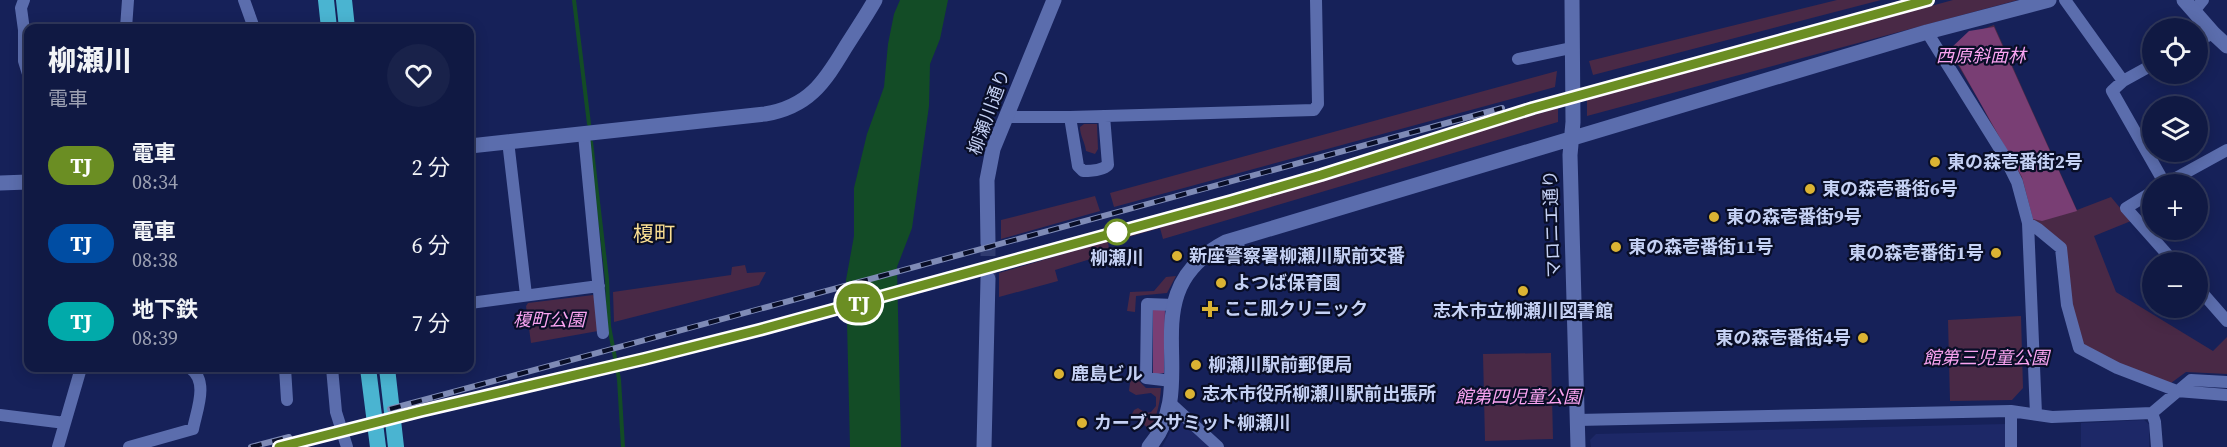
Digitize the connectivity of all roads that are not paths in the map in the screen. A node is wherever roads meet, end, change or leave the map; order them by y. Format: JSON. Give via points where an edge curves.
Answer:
{"nodes":[{"id":1,"x":24,"y":0,"type":"edge"},
{"id":2,"x":128,"y":0,"type":"edge"},
{"id":3,"x":244,"y":0,"type":"edge"},
{"id":4,"x":326,"y":0,"type":"edge"},
{"id":5,"x":344,"y":0,"type":"edge"},
{"id":6,"x":875,"y":0,"type":"edge"},
{"id":7,"x":1054,"y":0,"type":"edge"},
{"id":8,"x":1316,"y":0,"type":"edge"},
{"id":9,"x":1572,"y":0,"type":"edge"},
{"id":10,"x":2049,"y":0,"type":"edge"},
{"id":11,"x":2066,"y":0,"type":"edge"},
{"id":12,"x":2194,"y":4,"type":"edge"},
{"id":13,"x":126,"y":24,"type":"edge"},
{"id":14,"x":253,"y":24,"type":"edge"},
{"id":15,"x":329,"y":24,"type":"edge"},
{"id":16,"x":347,"y":24,"type":"edge"},
{"id":17,"x":24,"y":30,"type":"edge"},
{"id":18,"x":24,"y":30,"type":"edge"},
{"id":19,"x":1927,"y":32,"type":"junction"},
{"id":20,"x":2213,"y":33,"type":"junction"},
{"id":21,"x":2208,"y":36,"type":"edge"},
{"id":22,"x":2227,"y":46,"type":"edge"},
{"id":23,"x":1571,"y":48,"type":"junction"},
{"id":24,"x":1518,"y":59,"type":"dead end"},
{"id":25,"x":24,"y":61,"type":"edge"},
{"id":26,"x":2142,"y":71,"type":"edge"},
{"id":27,"x":2123,"y":81,"type":"junction"},
{"id":28,"x":1104,"y":116,"type":"junction"},
{"id":29,"x":1005,"y":117,"type":"junction"},
{"id":30,"x":1070,"y":117,"type":"junction"},
{"id":31,"x":584,"y":135,"type":"junction"},
{"id":32,"x":1572,"y":139,"type":"junction"},
{"id":33,"x":508,"y":141,"type":"junction"},
{"id":34,"x":474,"y":145,"type":"edge"},
{"id":35,"x":2227,"y":150,"type":"edge"},
{"id":36,"x":2159,"y":174,"type":"edge"},
{"id":37,"x":2183,"y":174,"type":"edge"},
{"id":38,"x":0,"y":183,"type":"edge"},
{"id":39,"x":24,"y":183,"type":"edge"},
{"id":40,"x":2142,"y":198,"type":"edge"},
{"id":41,"x":2028,"y":223,"type":"junction"},
{"id":42,"x":2142,"y":226,"type":"edge"},
{"id":43,"x":1237,"y":238,"type":"junction"},
{"id":44,"x":2154,"y":240,"type":"edge"},
{"id":45,"x":988,"y":243,"type":"tunnel mouth"},
{"id":46,"x":2165,"y":252,"type":"edge"},
{"id":47,"x":1241,"y":258,"type":"dead end"},
{"id":48,"x":988,"y":279,"type":"tunnel mouth"},
{"id":49,"x":599,"y":286,"type":"junction"},
{"id":50,"x":526,"y":296,"type":"junction"},
{"id":51,"x":2208,"y":299,"type":"edge"},
{"id":52,"x":474,"y":302,"type":"edge"},
{"id":53,"x":1174,"y":305,"type":"junction"},
{"id":54,"x":2227,"y":321,"type":"edge"},
{"id":55,"x":603,"y":333,"type":"dead end"},
{"id":56,"x":80,"y":372,"type":"edge"},
{"id":57,"x":194,"y":372,"type":"edge"},
{"id":58,"x":285,"y":372,"type":"edge"},
{"id":59,"x":332,"y":372,"type":"edge"},
{"id":60,"x":369,"y":372,"type":"edge"},
{"id":61,"x":387,"y":372,"type":"edge"},
{"id":62,"x":1172,"y":381,"type":"junction"},
{"id":63,"x":2227,"y":382,"type":"edge"},
{"id":64,"x":2177,"y":390,"type":"junction"},
{"id":65,"x":2227,"y":395,"type":"edge"},
{"id":66,"x":287,"y":400,"type":"dead end"},
{"id":67,"x":1170,"y":403,"type":"junction"},
{"id":68,"x":2011,"y":411,"type":"junction"},
{"id":69,"x":2152,"y":413,"type":"junction"},
{"id":70,"x":2036,"y":414,"type":"junction"},
{"id":71,"x":0,"y":415,"type":"edge"},
{"id":72,"x":1577,"y":420,"type":"junction"},
{"id":73,"x":65,"y":423,"type":"junction"},
{"id":74,"x":58,"y":447,"type":"edge"},
{"id":75,"x":129,"y":447,"type":"edge"},
{"id":76,"x":347,"y":447,"type":"edge"},
{"id":77,"x":378,"y":447,"type":"edge"},
{"id":78,"x":396,"y":447,"type":"edge"},
{"id":79,"x":984,"y":447,"type":"edge"},
{"id":80,"x":1149,"y":447,"type":"edge"},
{"id":81,"x":1218,"y":447,"type":"edge"},
{"id":82,"x":1578,"y":447,"type":"edge"},
{"id":83,"x":2012,"y":447,"type":"edge"},
{"id":84,"x":2157,"y":447,"type":"edge"}],
"edges":[{"from":1,"to":18,"type":"street"},
{"from":2,"to":13,"type":"street"},
{"from":3,"to":14,"type":"street"},
{"from":4,"to":15,"type":"highway"},
{"from":5,"to":16,"type":"highway"},
{"from":6,"to":31,"type":"street","via":[[825,80],[793,107],[765,114]]},
{"from":7,"to":29,"type":"street","name":"柳瀬川通り"},
{"from":8,"to":28,"type":"street","via":[[1318,104],[1314,110]]},
{"from":9,"to":23,"type":"street","name":"マロニエ通り"},
{"from":10,"to":19,"type":"street"},
{"from":11,"to":27,"type":"street"},
{"from":12,"to":20,"type":"street"},
{"from":17,"to":25,"type":"street"},
{"from":19,"to":32,"type":"street"},
{"from":19,"to":41,"type":"street","via":[[2003,154],[2017,182]]},
{"from":20,"to":21,"type":"street"},
{"from":20,"to":22,"type":"street"},
{"from":23,"to":24,"type":"street"},
{"from":23,"to":32,"type":"street","name":"マロニエ通り"},
{"from":26,"to":27,"type":"street"},
{"from":27,"to":36,"type":"street","via":[[2112,91]]},
{"from":28,"to":30,"type":"street"},
{"from":28,"to":30,"type":"street","via":[[1108,165],[1087,171],[1078,166]]},
{"from":29,"to":30,"type":"street"},
{"from":29,"to":45,"type":"street","name":"柳瀬川通り","via":[[988,170]]},
{"from":31,"to":33,"type":"street"},
{"from":31,"to":49,"type":"street"},
{"from":32,"to":43,"type":"street"},
{"from":32,"to":72,"type":"street","name":"マロニエ通り"},
{"from":33,"to":34,"type":"street"},
{"from":33,"to":50,"type":"street"},
{"from":35,"to":37,"type":"street"},
{"from":38,"to":39,"type":"street"},
{"from":40,"to":42,"type":"street","via":[[2126,208]]},
{"from":41,"to":64,"type":"street","via":[[2061,248],[2067,305],[2079,348],[2117,368]]},
{"from":41,"to":70,"type":"street"},
{"from":43,"to":47,"type":"street"},
{"from":43,"to":53,"type":"street","via":[[1200,260],[1182,282]]},
{"from":44,"to":46,"type":"street"},
{"from":48,"to":79,"type":"street"},
{"from":49,"to":50,"type":"street"},
{"from":49,"to":55,"type":"street"},
{"from":50,"to":52,"type":"street"},
{"from":51,"to":54,"type":"street"},
{"from":53,"to":62,"type":"street"},
{"from":53,"to":62,"type":"street","via":[[1146,304],[1146,378]]},
{"from":56,"to":73,"type":"street"},
{"from":57,"to":75,"type":"street","via":[[201,383],[193,429]]},
{"from":58,"to":66,"type":"street"},
{"from":59,"to":76,"type":"street","via":[[336,412]]},
{"from":60,"to":77,"type":"highway"},
{"from":61,"to":78,"type":"highway"},
{"from":62,"to":67,"type":"street"},
{"from":63,"to":64,"type":"street","via":[[2191,380]]},
{"from":64,"to":65,"type":"street"},
{"from":64,"to":69,"type":"street"},
{"from":67,"to":80,"type":"street","via":[[1161,430]]},
{"from":67,"to":81,"type":"street"},
{"from":68,"to":70,"type":"street"},
{"from":68,"to":72,"type":"street"},
{"from":68,"to":83,"type":"street"},
{"from":69,"to":70,"type":"street","via":[[2052,417]]},
{"from":69,"to":84,"type":"street"},
{"from":71,"to":73,"type":"street"},
{"from":72,"to":82,"type":"street","name":"マロニエ通り"},
{"from":73,"to":74,"type":"street"}]}
